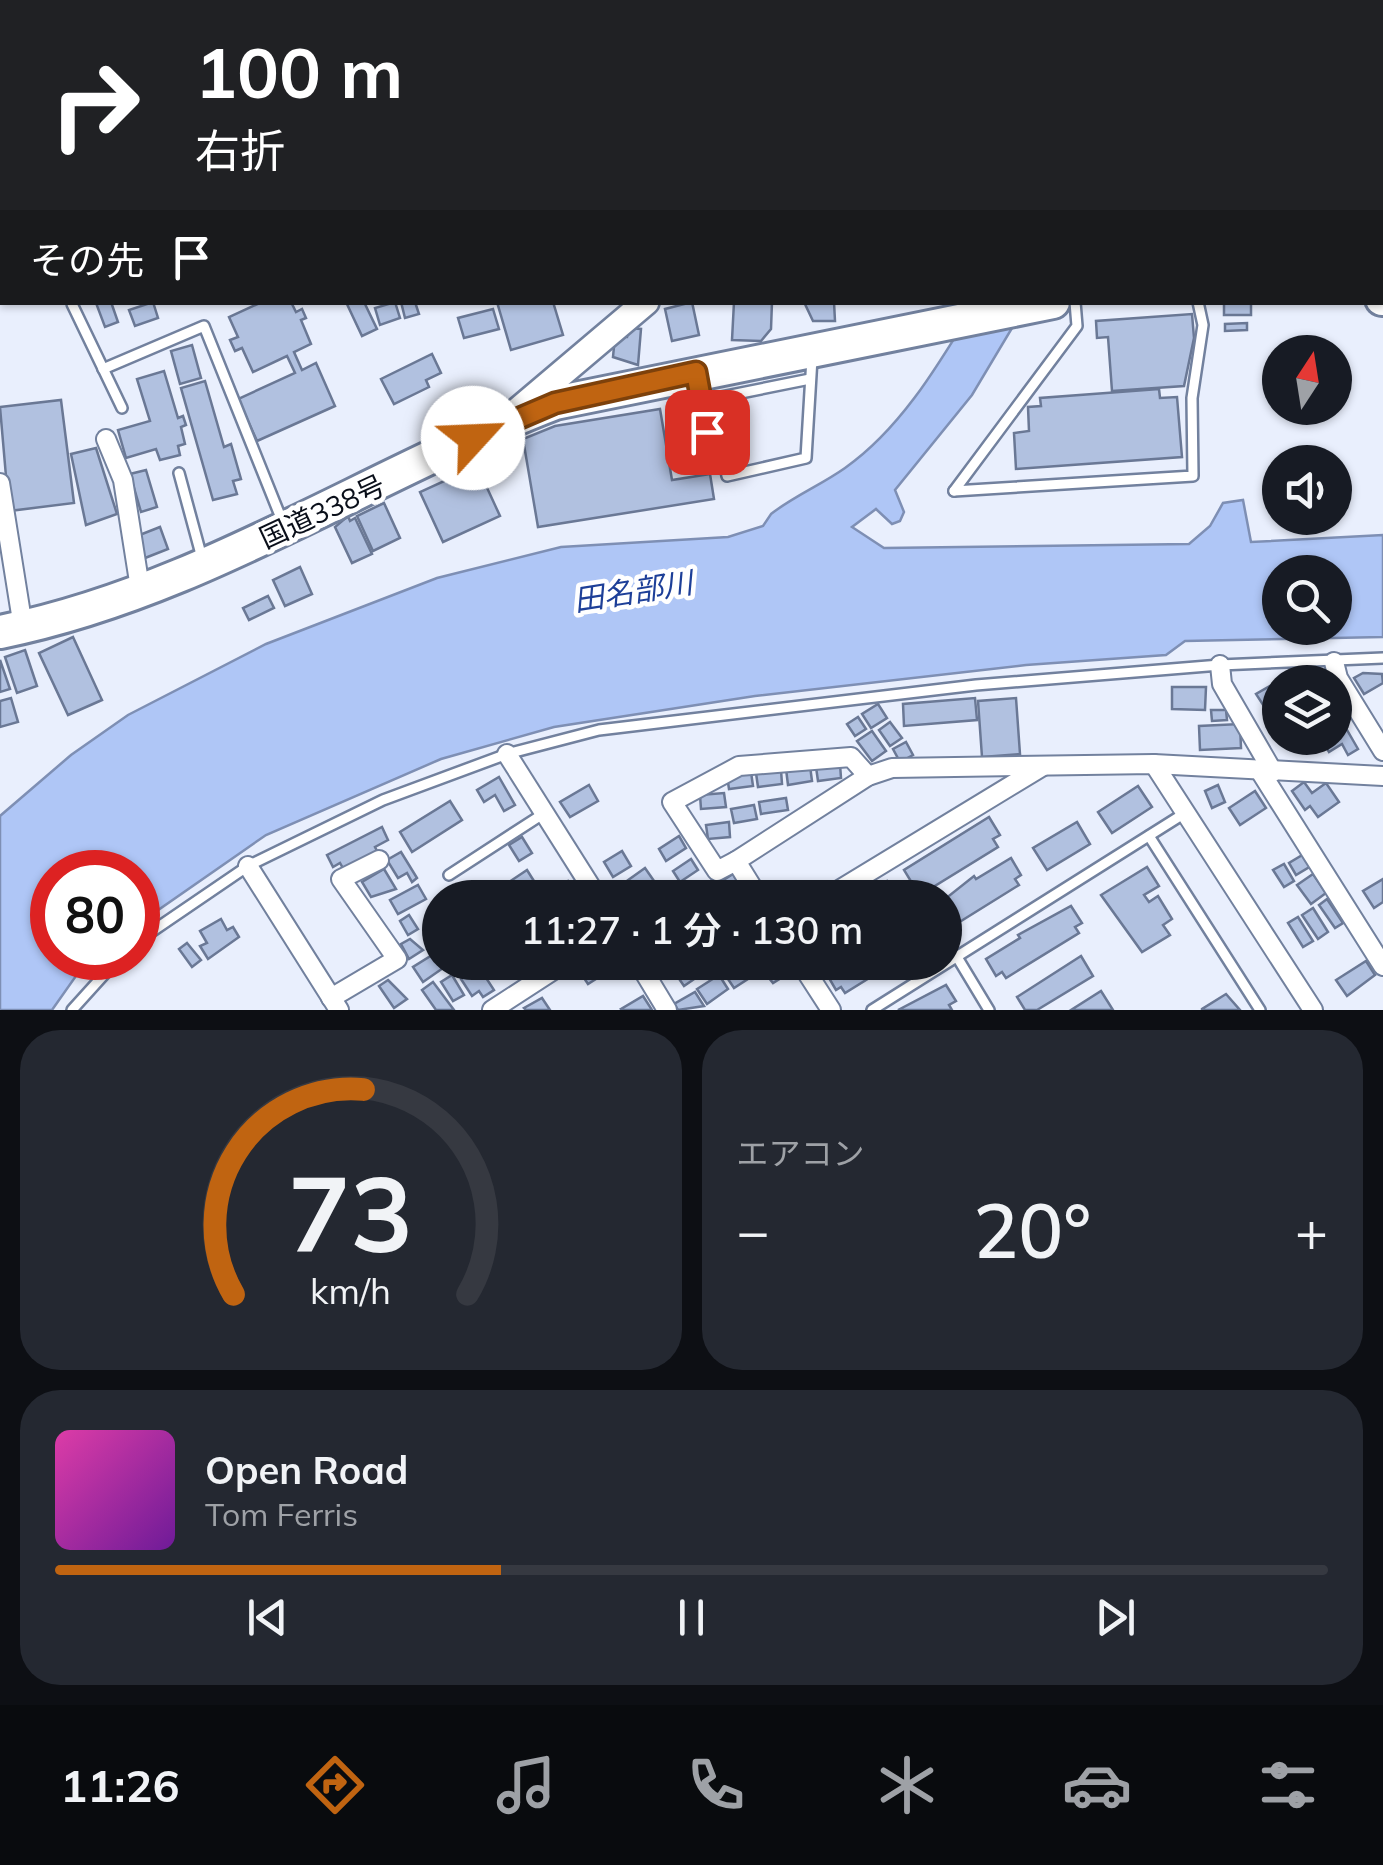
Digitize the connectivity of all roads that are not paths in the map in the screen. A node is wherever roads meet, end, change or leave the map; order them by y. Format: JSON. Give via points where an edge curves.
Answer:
{"nodes":[{"id":1,"x":72,"y":305,"type":"edge"},
{"id":2,"x":642,"y":305,"type":"edge"},
{"id":3,"x":1039,"y":305,"type":"edge"},
{"id":4,"x":1075,"y":305,"type":"edge"},
{"id":5,"x":1199,"y":305,"type":"edge"},
{"id":6,"x":811,"y":364,"type":"junction"},
{"id":7,"x":103,"y":369,"type":"junction"},
{"id":8,"x":698,"y":386,"type":"junction"},
{"id":9,"x":122,"y":408,"type":"dead end"},
{"id":10,"x":503,"y":423,"type":"junction"},
{"id":11,"x":106,"y":439,"type":"dead end"},
{"id":12,"x":180,"y":472,"type":"dead end"},
{"id":13,"x":0,"y":482,"type":"edge"},
{"id":14,"x":285,"y":530,"type":"junction"},
{"id":15,"x":204,"y":566,"type":"junction"},
{"id":16,"x":140,"y":588,"type":"junction"},
{"id":17,"x":12,"y":629,"type":"edge"},
{"id":18,"x":1383,"y":658,"type":"edge"},
{"id":19,"x":1334,"y":662,"type":"junction"},
{"id":20,"x":1220,"y":665,"type":"junction"},
{"id":21,"x":1383,"y":750,"type":"edge"},
{"id":22,"x":506,"y":754,"type":"junction"},
{"id":23,"x":1154,"y":764,"type":"junction"},
{"id":24,"x":1043,"y":766,"type":"junction"},
{"id":25,"x":1266,"y":771,"type":"junction"},
{"id":26,"x":868,"y":776,"type":"junction"},
{"id":27,"x":1383,"y":776,"type":"edge"},
{"id":28,"x":544,"y":813,"type":"junction"},
{"id":29,"x":1186,"y":813,"type":"junction"},
{"id":30,"x":1149,"y":836,"type":"junction"},
{"id":31,"x":379,"y":860,"type":"dead end"},
{"id":32,"x":736,"y":861,"type":"junction"},
{"id":33,"x":248,"y":866,"type":"junction"},
{"id":34,"x":449,"y":874,"type":"dead end"},
{"id":35,"x":587,"y":880,"type":"edge"},
{"id":36,"x":748,"y":880,"type":"edge"},
{"id":37,"x":856,"y":880,"type":"edge"},
{"id":38,"x":160,"y":926,"type":"edge"},
{"id":39,"x":962,"y":953,"type":"edge"},
{"id":40,"x":962,"y":964,"type":"edge"},
{"id":41,"x":1383,"y":966,"type":"edge"},
{"id":42,"x":99,"y":980,"type":"edge"},
{"id":43,"x":538,"y":980,"type":"edge"},
{"id":44,"x":648,"y":980,"type":"edge"},
{"id":45,"x":811,"y":980,"type":"edge"},
{"id":46,"x":919,"y":980,"type":"edge"},
{"id":47,"x":335,"y":1004,"type":"edge"},
{"id":48,"x":72,"y":1010,"type":"edge"},
{"id":49,"x":492,"y":1010,"type":"edge"},
{"id":50,"x":666,"y":1010,"type":"edge"},
{"id":51,"x":830,"y":1010,"type":"edge"},
{"id":52,"x":872,"y":1010,"type":"edge"},
{"id":53,"x":989,"y":1010,"type":"edge"},
{"id":54,"x":1260,"y":1010,"type":"edge"},
{"id":55,"x":1313,"y":1010,"type":"edge"}],
"edges":[{"from":1,"to":7,"type":"lane"},
{"from":2,"to":10,"type":"street"},
{"from":3,"to":6,"type":"highway","name":"国道338号","via":[[954,320]]},
{"from":4,"to":5,"type":"lane","via":[[1077,326],[954,491],[1193,476]]},
{"from":6,"to":8,"type":"highway","name":"国道338号"},
{"from":6,"to":8,"type":"lane","via":[[806,458],[727,476],[724,460],[713,464]]},
{"from":7,"to":9,"type":"lane"},
{"from":7,"to":14,"type":"lane","via":[[204,326]]},
{"from":8,"to":10,"type":"highway","name":"国道338号","via":[[555,403]]},
{"from":10,"to":14,"type":"highway","name":"国道338号"},
{"from":11,"to":16,"type":"street","via":[[123,480]]},
{"from":12,"to":15,"type":"lane"},
{"from":13,"to":17,"type":"street"},
{"from":14,"to":15,"type":"highway","name":"国道338号"},
{"from":15,"to":16,"type":"highway","name":"国道338号"},
{"from":16,"to":17,"type":"highway","name":"国道338号","via":[[77,614]]},
{"from":18,"to":19,"type":"lane"},
{"from":19,"to":20,"type":"lane"},
{"from":19,"to":21,"type":"street"},
{"from":20,"to":22,"type":"lane","via":[[796,703],[599,730]]},
{"from":20,"to":25,"type":"street","via":[[1222,684]]},
{"from":22,"to":28,"type":"street"},
{"from":22,"to":33,"type":"lane","via":[[383,800]]},
{"from":23,"to":24,"type":"street"},
{"from":23,"to":25,"type":"street"},
{"from":23,"to":29,"type":"street"},
{"from":24,"to":26,"type":"street","via":[[892,768]]},
{"from":24,"to":37,"type":"street"},
{"from":25,"to":27,"type":"street"},
{"from":25,"to":41,"type":"street"},
{"from":26,"to":32,"type":"street"},
{"from":26,"to":32,"type":"street","via":[[851,758],[739,766],[672,802],[716,871]]},
{"from":28,"to":34,"type":"lane"},
{"from":28,"to":35,"type":"street"},
{"from":29,"to":30,"type":"lane"},
{"from":29,"to":55,"type":"street"},
{"from":30,"to":39,"type":"lane"},
{"from":30,"to":54,"type":"lane"},
{"from":31,"to":47,"type":"street","via":[[341,879],[397,960]]},
{"from":32,"to":36,"type":"street"},
{"from":33,"to":38,"type":"lane"},
{"from":33,"to":47,"type":"street"},
{"from":40,"to":53,"type":"lane"},
{"from":42,"to":48,"type":"lane"},
{"from":43,"to":49,"type":"street"},
{"from":44,"to":50,"type":"street"},
{"from":45,"to":51,"type":"street"},
{"from":46,"to":52,"type":"lane"}]}
